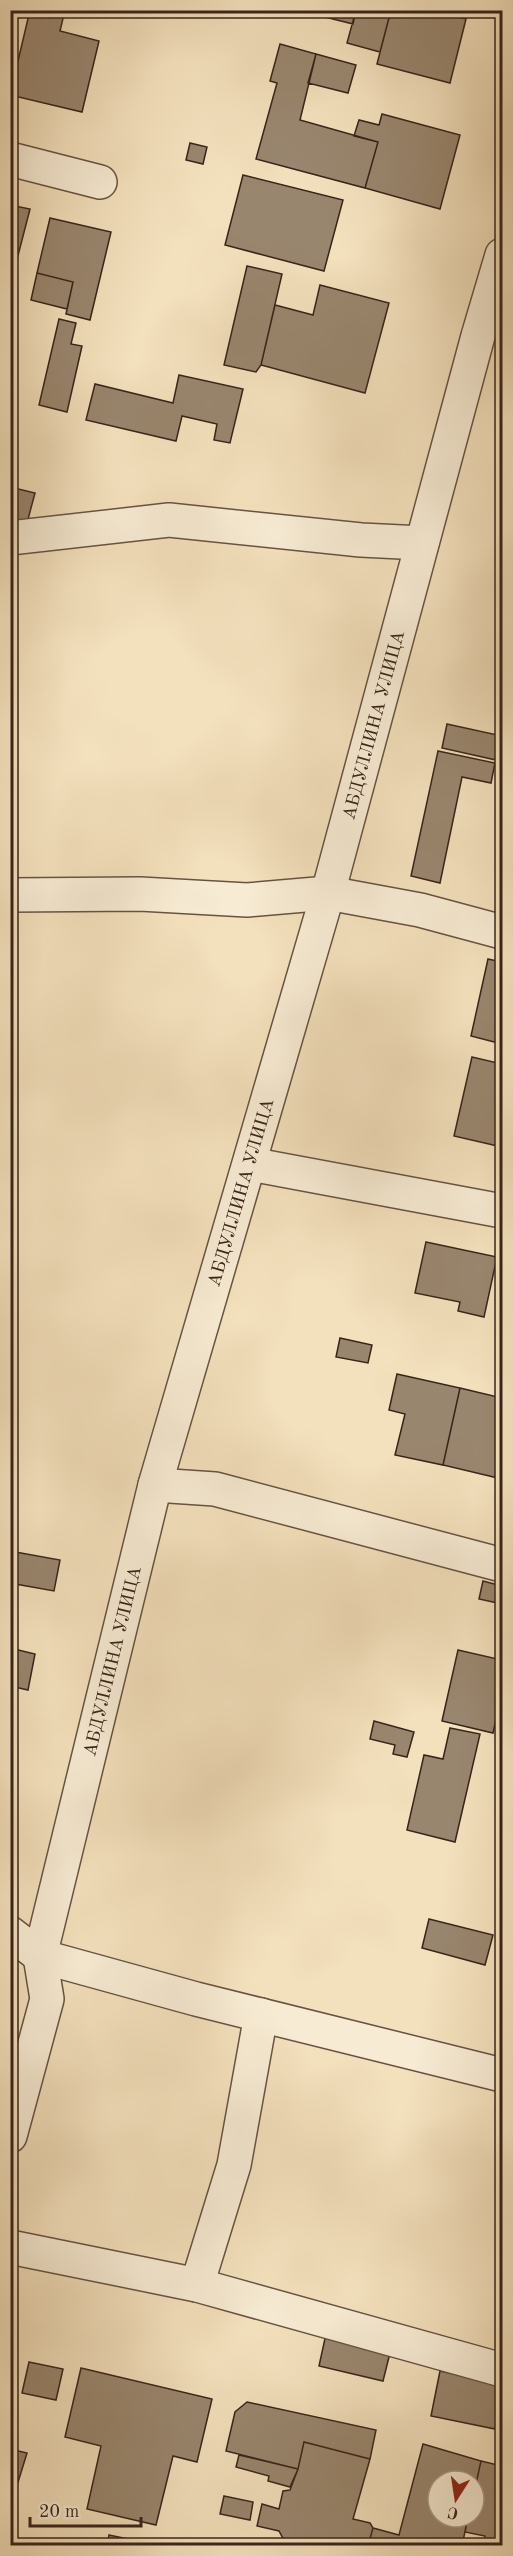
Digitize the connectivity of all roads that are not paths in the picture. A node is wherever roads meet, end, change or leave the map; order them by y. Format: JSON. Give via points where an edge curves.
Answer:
{"nodes":[{"id":1,"x":10,"y":159,"type":"edge"},
{"id":2,"x":100,"y":182,"type":"dead end"},
{"id":3,"x":502,"y":255,"type":"edge"},
{"id":4,"x":490,"y":338,"type":"edge"},
{"id":5,"x":10,"y":538,"type":"edge"},
{"id":6,"x":422,"y":543,"type":"junction"},
{"id":7,"x":328,"y":893,"type":"junction"},
{"id":8,"x":10,"y":896,"type":"edge"},
{"id":9,"x":502,"y":932,"type":"edge"},
{"id":10,"x":250,"y":1164,"type":"junction"},
{"id":11,"x":502,"y":1211,"type":"edge"},
{"id":12,"x":156,"y":1485,"type":"junction"},
{"id":13,"x":502,"y":1565,"type":"edge"},
{"id":14,"x":10,"y":1933,"type":"edge"},
{"id":15,"x":40,"y":1956,"type":"junction"},
{"id":16,"x":261,"y":2015,"type":"junction"},
{"id":17,"x":502,"y":2075,"type":"edge"},
{"id":18,"x":10,"y":2136,"type":"edge"},
{"id":19,"x":10,"y":2247,"type":"edge"},
{"id":20,"x":197,"y":2285,"type":"junction"},
{"id":21,"x":502,"y":2370,"type":"edge"}],
"edges":[{"from":1,"to":2,"type":"street"},
{"from":3,"to":4,"type":"street","name":"АБДУЛЛИНА УЛИЦА"},
{"from":4,"to":6,"type":"street","name":"АБДУЛЛИНА УЛИЦА"},
{"from":5,"to":6,"type":"street","via":[[169,520]]},
{"from":6,"to":7,"type":"street","name":"АБДУЛЛИНА УЛИЦА"},
{"from":7,"to":8,"type":"street","via":[[247,900],[140,894]]},
{"from":7,"to":9,"type":"street","via":[[420,910]]},
{"from":7,"to":10,"type":"street","name":"АБДУЛЛИНА УЛИЦА"},
{"from":10,"to":11,"type":"street"},
{"from":10,"to":12,"type":"street","name":"АБДУЛЛИНА УЛИЦА"},
{"from":12,"to":13,"type":"street","via":[[215,1489]]},
{"from":12,"to":15,"type":"street","name":"АБДУЛЛИНА УЛИЦА"},
{"from":14,"to":15,"type":"street"},
{"from":15,"to":16,"type":"street"},
{"from":15,"to":18,"type":"street","name":"АБДУЛЛИНА УЛИЦА","via":[[47,1999]]},
{"from":16,"to":17,"type":"street"},
{"from":16,"to":20,"type":"street","via":[[234,2165]]},
{"from":19,"to":20,"type":"street"},
{"from":20,"to":21,"type":"street"}]}
